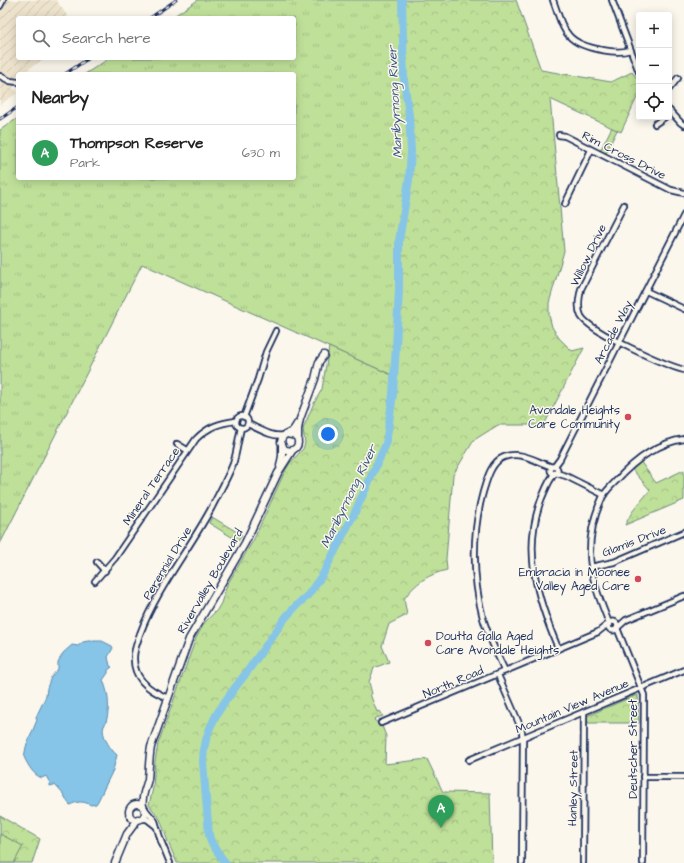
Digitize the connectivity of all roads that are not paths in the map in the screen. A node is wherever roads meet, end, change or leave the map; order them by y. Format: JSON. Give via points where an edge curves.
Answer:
{"nodes":[{"id":1,"x":3,"y":0,"type":"edge"},
{"id":2,"x":553,"y":0,"type":"edge"},
{"id":3,"x":612,"y":0,"type":"edge"},
{"id":4,"x":0,"y":6,"type":"edge"},
{"id":5,"x":630,"y":50,"type":"junction"},
{"id":6,"x":636,"y":65,"type":"edge"},
{"id":7,"x":0,"y":76,"type":"edge"},
{"id":8,"x":678,"y":78,"type":"dead end"},
{"id":9,"x":16,"y":82,"type":"edge"},
{"id":10,"x":672,"y":85,"type":"edge"},
{"id":11,"x":672,"y":114,"type":"edge"},
{"id":12,"x":661,"y":120,"type":"edge"},
{"id":13,"x":655,"y":124,"type":"dead end"},
{"id":14,"x":684,"y":125,"type":"edge"},
{"id":15,"x":559,"y":135,"type":"dead end"},
{"id":16,"x":591,"y":150,"type":"junction"},
{"id":17,"x":682,"y":192,"type":"edge"},
{"id":18,"x":565,"y":204,"type":"dead end"},
{"id":19,"x":624,"y":204,"type":"dead end"},
{"id":20,"x":684,"y":215,"type":"edge"},
{"id":21,"x":646,"y":291,"type":"junction"},
{"id":22,"x":684,"y":309,"type":"edge"},
{"id":23,"x":276,"y":331,"type":"dead end"},
{"id":24,"x":620,"y":342,"type":"junction"},
{"id":25,"x":324,"y":355,"type":"dead end"},
{"id":26,"x":684,"y":370,"type":"edge"},
{"id":27,"x":244,"y":416,"type":"junction"},
{"id":28,"x":300,"y":419,"type":"junction"},
{"id":29,"x":236,"y":421,"type":"junction"},
{"id":30,"x":248,"y":424,"type":"junction"},
{"id":31,"x":241,"y":428,"type":"junction"},
{"id":32,"x":264,"y":431,"type":"junction"},
{"id":33,"x":286,"y":434,"type":"junction"},
{"id":34,"x":298,"y":438,"type":"junction"},
{"id":35,"x":684,"y":439,"type":"edge"},
{"id":36,"x":177,"y":444,"type":"dead end"},
{"id":37,"x":281,"y":446,"type":"junction"},
{"id":38,"x":187,"y":450,"type":"junction"},
{"id":39,"x":292,"y":451,"type":"junction"},
{"id":40,"x":555,"y":470,"type":"junction"},
{"id":41,"x":278,"y":473,"type":"junction"},
{"id":42,"x":604,"y":495,"type":"junction"},
{"id":43,"x":684,"y":532,"type":"edge"},
{"id":44,"x":97,"y":562,"type":"dead end"},
{"id":45,"x":591,"y":566,"type":"junction"},
{"id":46,"x":105,"y":571,"type":"junction"},
{"id":47,"x":95,"y":581,"type":"dead end"},
{"id":48,"x":684,"y":596,"type":"edge"},
{"id":49,"x":613,"y":626,"type":"junction"},
{"id":50,"x":558,"y":648,"type":"junction"},
{"id":51,"x":684,"y":670,"type":"edge"},
{"id":52,"x":505,"y":671,"type":"junction"},
{"id":53,"x":498,"y":674,"type":"junction"},
{"id":54,"x":642,"y":688,"type":"junction"},
{"id":55,"x":168,"y":698,"type":"junction"},
{"id":56,"x":584,"y":712,"type":"junction"},
{"id":57,"x":381,"y":723,"type":"dead end"},
{"id":58,"x":523,"y":738,"type":"junction"},
{"id":59,"x":469,"y":760,"type":"dead end"},
{"id":60,"x":643,"y":777,"type":"junction"},
{"id":61,"x":684,"y":777,"type":"edge"},
{"id":62,"x":143,"y":793,"type":"junction"},
{"id":63,"x":132,"y":805,"type":"junction"},
{"id":64,"x":144,"y":807,"type":"junction"},
{"id":65,"x":130,"y":815,"type":"junction"},
{"id":66,"x":139,"y":819,"type":"junction"},
{"id":67,"x":157,"y":827,"type":"junction"},
{"id":68,"x":127,"y":834,"type":"junction"},
{"id":69,"x":115,"y":863,"type":"edge"},
{"id":70,"x":170,"y":863,"type":"edge"},
{"id":71,"x":522,"y":863,"type":"edge"},
{"id":72,"x":583,"y":863,"type":"edge"},
{"id":73,"x":643,"y":863,"type":"edge"}],
"edges":[{"from":1,"to":4,"type":"street"},
{"from":2,"to":5,"type":"street","via":[[562,28],[580,45],[611,52]]},
{"from":3,"to":5,"type":"street"},
{"from":5,"to":6,"type":"street"},
{"from":7,"to":9,"type":"street"},
{"from":8,"to":10,"type":"street"},
{"from":11,"to":14,"type":"street"},
{"from":12,"to":13,"type":"street"},
{"from":15,"to":16,"type":"street","name":"Rim Cross Drive"},
{"from":16,"to":17,"type":"street","name":"Rim Cross Drive","via":[[671,190]]},
{"from":16,"to":18,"type":"street"},
{"from":19,"to":24,"type":"street","name":"Willow Drive","via":[[581,289],[578,304],[581,317],[588,324]]},
{"from":20,"to":21,"type":"street","name":"Arcade Way"},
{"from":21,"to":22,"type":"street"},
{"from":21,"to":24,"type":"street","name":"Arcade Way"},
{"from":23,"to":27,"type":"street"},
{"from":24,"to":26,"type":"street","name":"Willow Drive"},
{"from":24,"to":40,"type":"street","name":"Arcade Way"},
{"from":25,"to":28,"type":"street","via":[[319,362]]},
{"from":27,"to":29,"type":"street"},
{"from":27,"to":30,"type":"street"},
{"from":28,"to":33,"type":"street","via":[[293,430]]},
{"from":28,"to":34,"type":"street"},
{"from":29,"to":31,"type":"street","via":[[237,426]]},
{"from":29,"to":38,"type":"street","name":"Mineral Terrace","via":[[214,425],[204,431]]},
{"from":30,"to":31,"type":"street"},
{"from":30,"to":32,"type":"street"},
{"from":31,"to":55,"type":"street","name":"Perennial Drive","via":[[229,472],[212,508],[153,605],[136,646],[134,661],[140,679],[152,691]]},
{"from":32,"to":33,"type":"street","via":[[278,436]]},
{"from":32,"to":37,"type":"street","via":[[278,440]]},
{"from":33,"to":34,"type":"street","via":[[293,434]]},
{"from":33,"to":37,"type":"street","via":[[281,439]]},
{"from":34,"to":39,"type":"street","via":[[297,447]]},
{"from":35,"to":42,"type":"street","via":[[667,444],[640,458]]},
{"from":36,"to":38,"type":"street"},
{"from":37,"to":39,"type":"street","via":[[286,451]]},
{"from":37,"to":41,"type":"street","name":"Rivervalley Boulevard","via":[[282,456]]},
{"from":38,"to":46,"type":"street","name":"Mineral Terrace"},
{"from":39,"to":41,"type":"street","name":"Rivervalley Boulevard"},
{"from":40,"to":42,"type":"street"},
{"from":40,"to":50,"type":"street","name":"Arcade Way","via":[[536,518],[532,543],[539,599]]},
{"from":40,"to":52,"type":"street","via":[[526,456],[504,456],[491,469],[478,513],[475,562],[478,596],[490,638]]},
{"from":41,"to":55,"type":"street","name":"Rivervalley Boulevard","via":[[246,543],[189,639]]},
{"from":42,"to":45,"type":"street","name":"Deutscher Street","via":[[591,536]]},
{"from":43,"to":45,"type":"street","name":"Glamis Drive","via":[[614,562]]},
{"from":44,"to":46,"type":"street"},
{"from":45,"to":49,"type":"street","name":"Deutscher Street","via":[[594,585]]},
{"from":46,"to":47,"type":"street","name":"Mineral Terrace"},
{"from":48,"to":49,"type":"street","name":"North Road"},
{"from":49,"to":50,"type":"street","name":"North Road"},
{"from":49,"to":54,"type":"street","name":"Deutscher Street"},
{"from":50,"to":52,"type":"street","name":"North Road"},
{"from":51,"to":54,"type":"street","name":"Mountain View Avenue"},
{"from":52,"to":53,"type":"street","name":"North Road"},
{"from":53,"to":57,"type":"street","name":"North Road"},
{"from":53,"to":58,"type":"street"},
{"from":54,"to":56,"type":"street","name":"Mountain View Avenue"},
{"from":54,"to":60,"type":"street","name":"Deutscher Street"},
{"from":55,"to":62,"type":"street","name":"Rivervalley Boulevard","via":[[151,747],[148,779]]},
{"from":56,"to":58,"type":"street","name":"Mountain View Avenue"},
{"from":56,"to":72,"type":"street","name":"Hanley Street"},
{"from":58,"to":59,"type":"street","name":"Mountain View Avenue"},
{"from":58,"to":71,"type":"street"},
{"from":60,"to":61,"type":"street"},
{"from":60,"to":73,"type":"street","name":"Deutscher Street"},
{"from":62,"to":63,"type":"street","name":"Rivervalley Boulevard"},
{"from":62,"to":64,"type":"street","name":"Rivervalley Boulevard"},
{"from":63,"to":64,"type":"street","via":[[139,804]]},
{"from":63,"to":65,"type":"street"},
{"from":64,"to":66,"type":"street","via":[[144,814]]},
{"from":64,"to":67,"type":"street","via":[[156,821]]},
{"from":65,"to":66,"type":"street","via":[[133,819]]},
{"from":65,"to":68,"type":"street"},
{"from":66,"to":67,"type":"street","via":[[150,821]]},
{"from":66,"to":68,"type":"street"},
{"from":67,"to":70,"type":"street"},
{"from":68,"to":69,"type":"street"}]}
